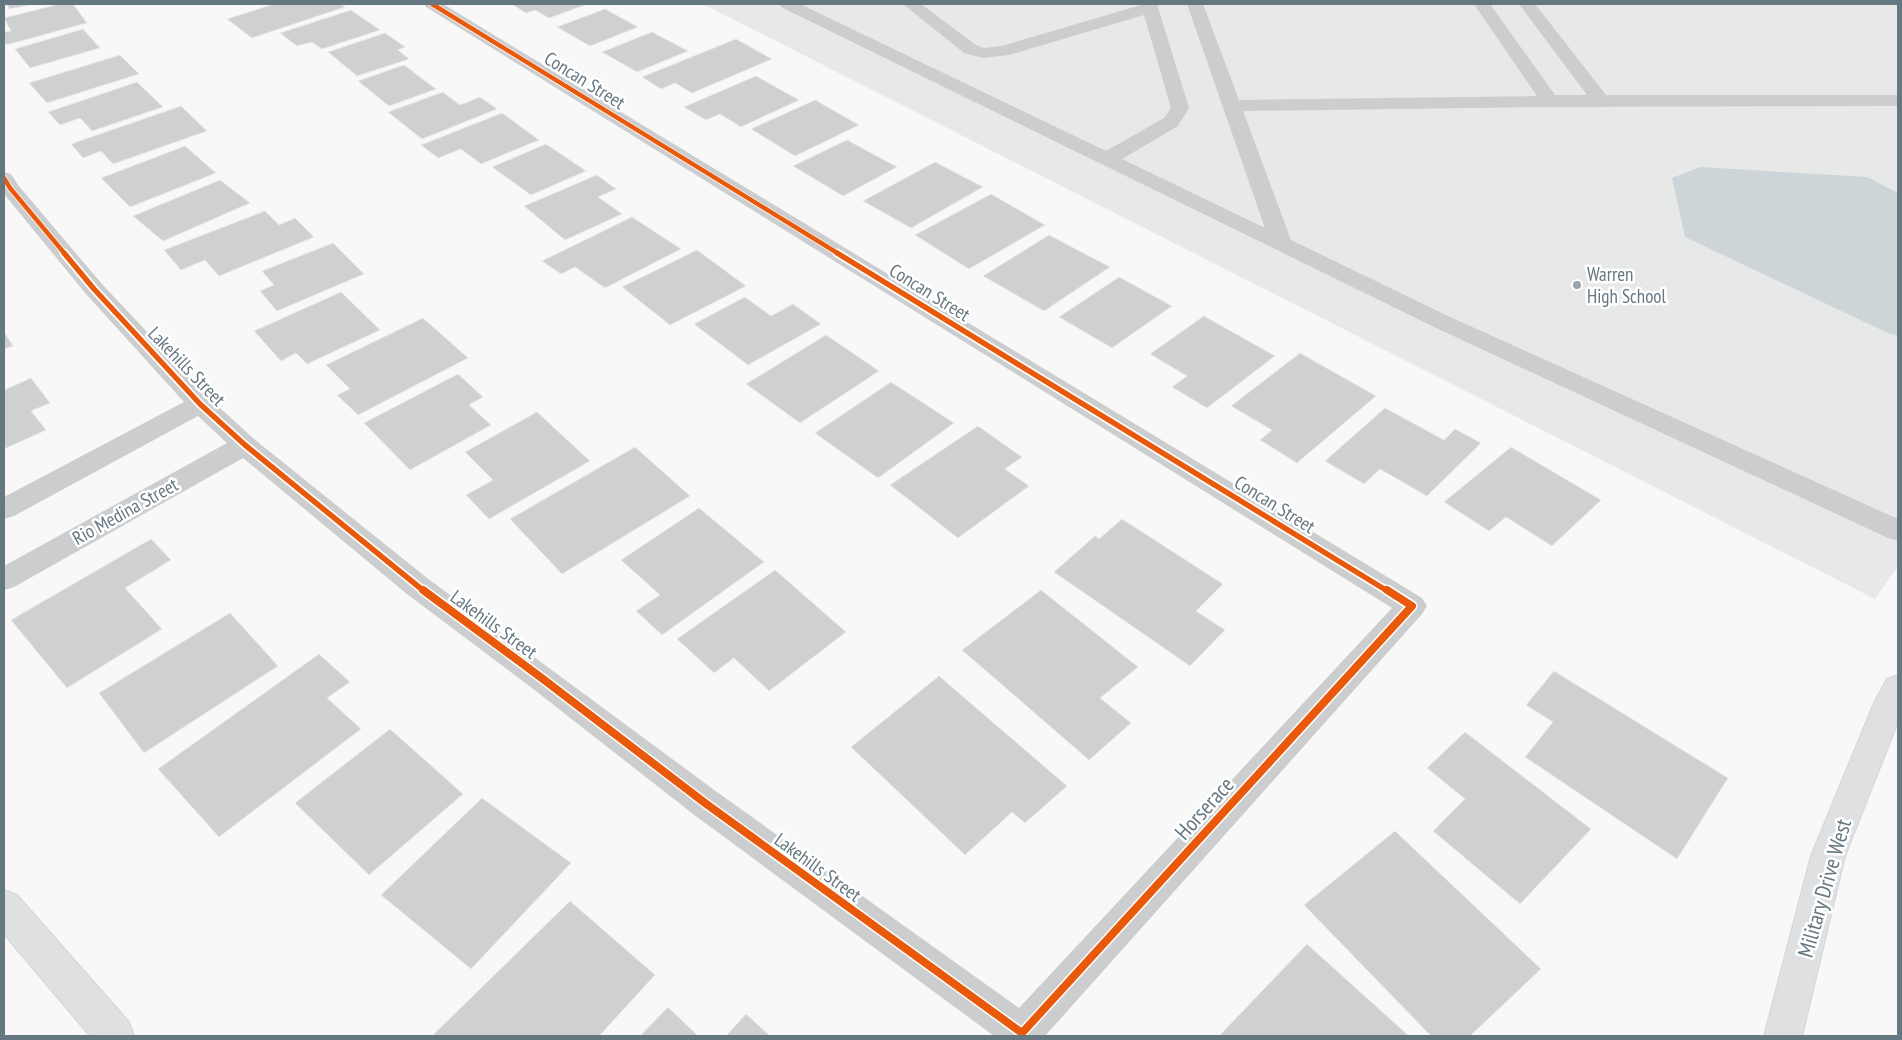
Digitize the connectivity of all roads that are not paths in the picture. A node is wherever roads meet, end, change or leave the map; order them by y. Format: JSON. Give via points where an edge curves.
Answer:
{"nodes":[{"id":1,"x":432,"y":4,"type":"edge"},
{"id":2,"x":788,"y":4,"type":"edge"},
{"id":3,"x":911,"y":4,"type":"edge"},
{"id":4,"x":1195,"y":4,"type":"edge"},
{"id":5,"x":1482,"y":4,"type":"edge"},
{"id":6,"x":1527,"y":4,"type":"edge"},
{"id":7,"x":1149,"y":6,"type":"edge"},
{"id":8,"x":1898,"y":100,"type":"edge"},
{"id":9,"x":1550,"y":101,"type":"junction"},
{"id":10,"x":1601,"y":101,"type":"junction"},
{"id":11,"x":1232,"y":106,"type":"junction"},
{"id":12,"x":1107,"y":159,"type":"junction"},
{"id":13,"x":4,"y":178,"type":"edge"},
{"id":14,"x":1281,"y":244,"type":"junction"},
{"id":15,"x":200,"y":404,"type":"junction"},
{"id":16,"x":245,"y":445,"type":"junction"},
{"id":17,"x":4,"y":509,"type":"edge"},
{"id":18,"x":1898,"y":531,"type":"edge"},
{"id":19,"x":4,"y":577,"type":"edge"},
{"id":20,"x":1412,"y":606,"type":"joint"},
{"id":21,"x":1898,"y":688,"type":"edge"},
{"id":22,"x":4,"y":907,"type":"edge"},
{"id":23,"x":1022,"y":1033,"type":"joint"},
{"id":24,"x":115,"y":1036,"type":"edge"},
{"id":25,"x":1783,"y":1036,"type":"edge"}],
"edges":[{"from":1,"to":20,"type":"street","name":"Concan Street"},
{"from":2,"to":12,"type":"street"},
{"from":3,"to":7,"type":"street","via":[[970,49],[982,53],[1003,51]]},
{"from":4,"to":11,"type":"street"},
{"from":5,"to":9,"type":"street"},
{"from":6,"to":10,"type":"street"},
{"from":7,"to":12,"type":"street","via":[[1180,108],[1171,122]]},
{"from":8,"to":10,"type":"street"},
{"from":9,"to":10,"type":"street"},
{"from":9,"to":11,"type":"street"},
{"from":11,"to":14,"type":"street"},
{"from":12,"to":14,"type":"street"},
{"from":13,"to":15,"type":"street","name":"Lakehills Street","via":[[94,289]]},
{"from":14,"to":18,"type":"street","via":[[1440,321]]},
{"from":15,"to":16,"type":"street","name":"Lakehills Street"},
{"from":15,"to":17,"type":"street"},
{"from":16,"to":19,"type":"street","name":"Rio Medina Street"},
{"from":16,"to":23,"type":"street","name":"Lakehills Street","via":[[417,586],[705,804]]},
{"from":20,"to":23,"type":"street","name":"Horserace"},
{"from":21,"to":25,"type":"main road","name":"Military Drive West","via":[[1828,856]]},
{"from":22,"to":24,"type":"main road"}]}
